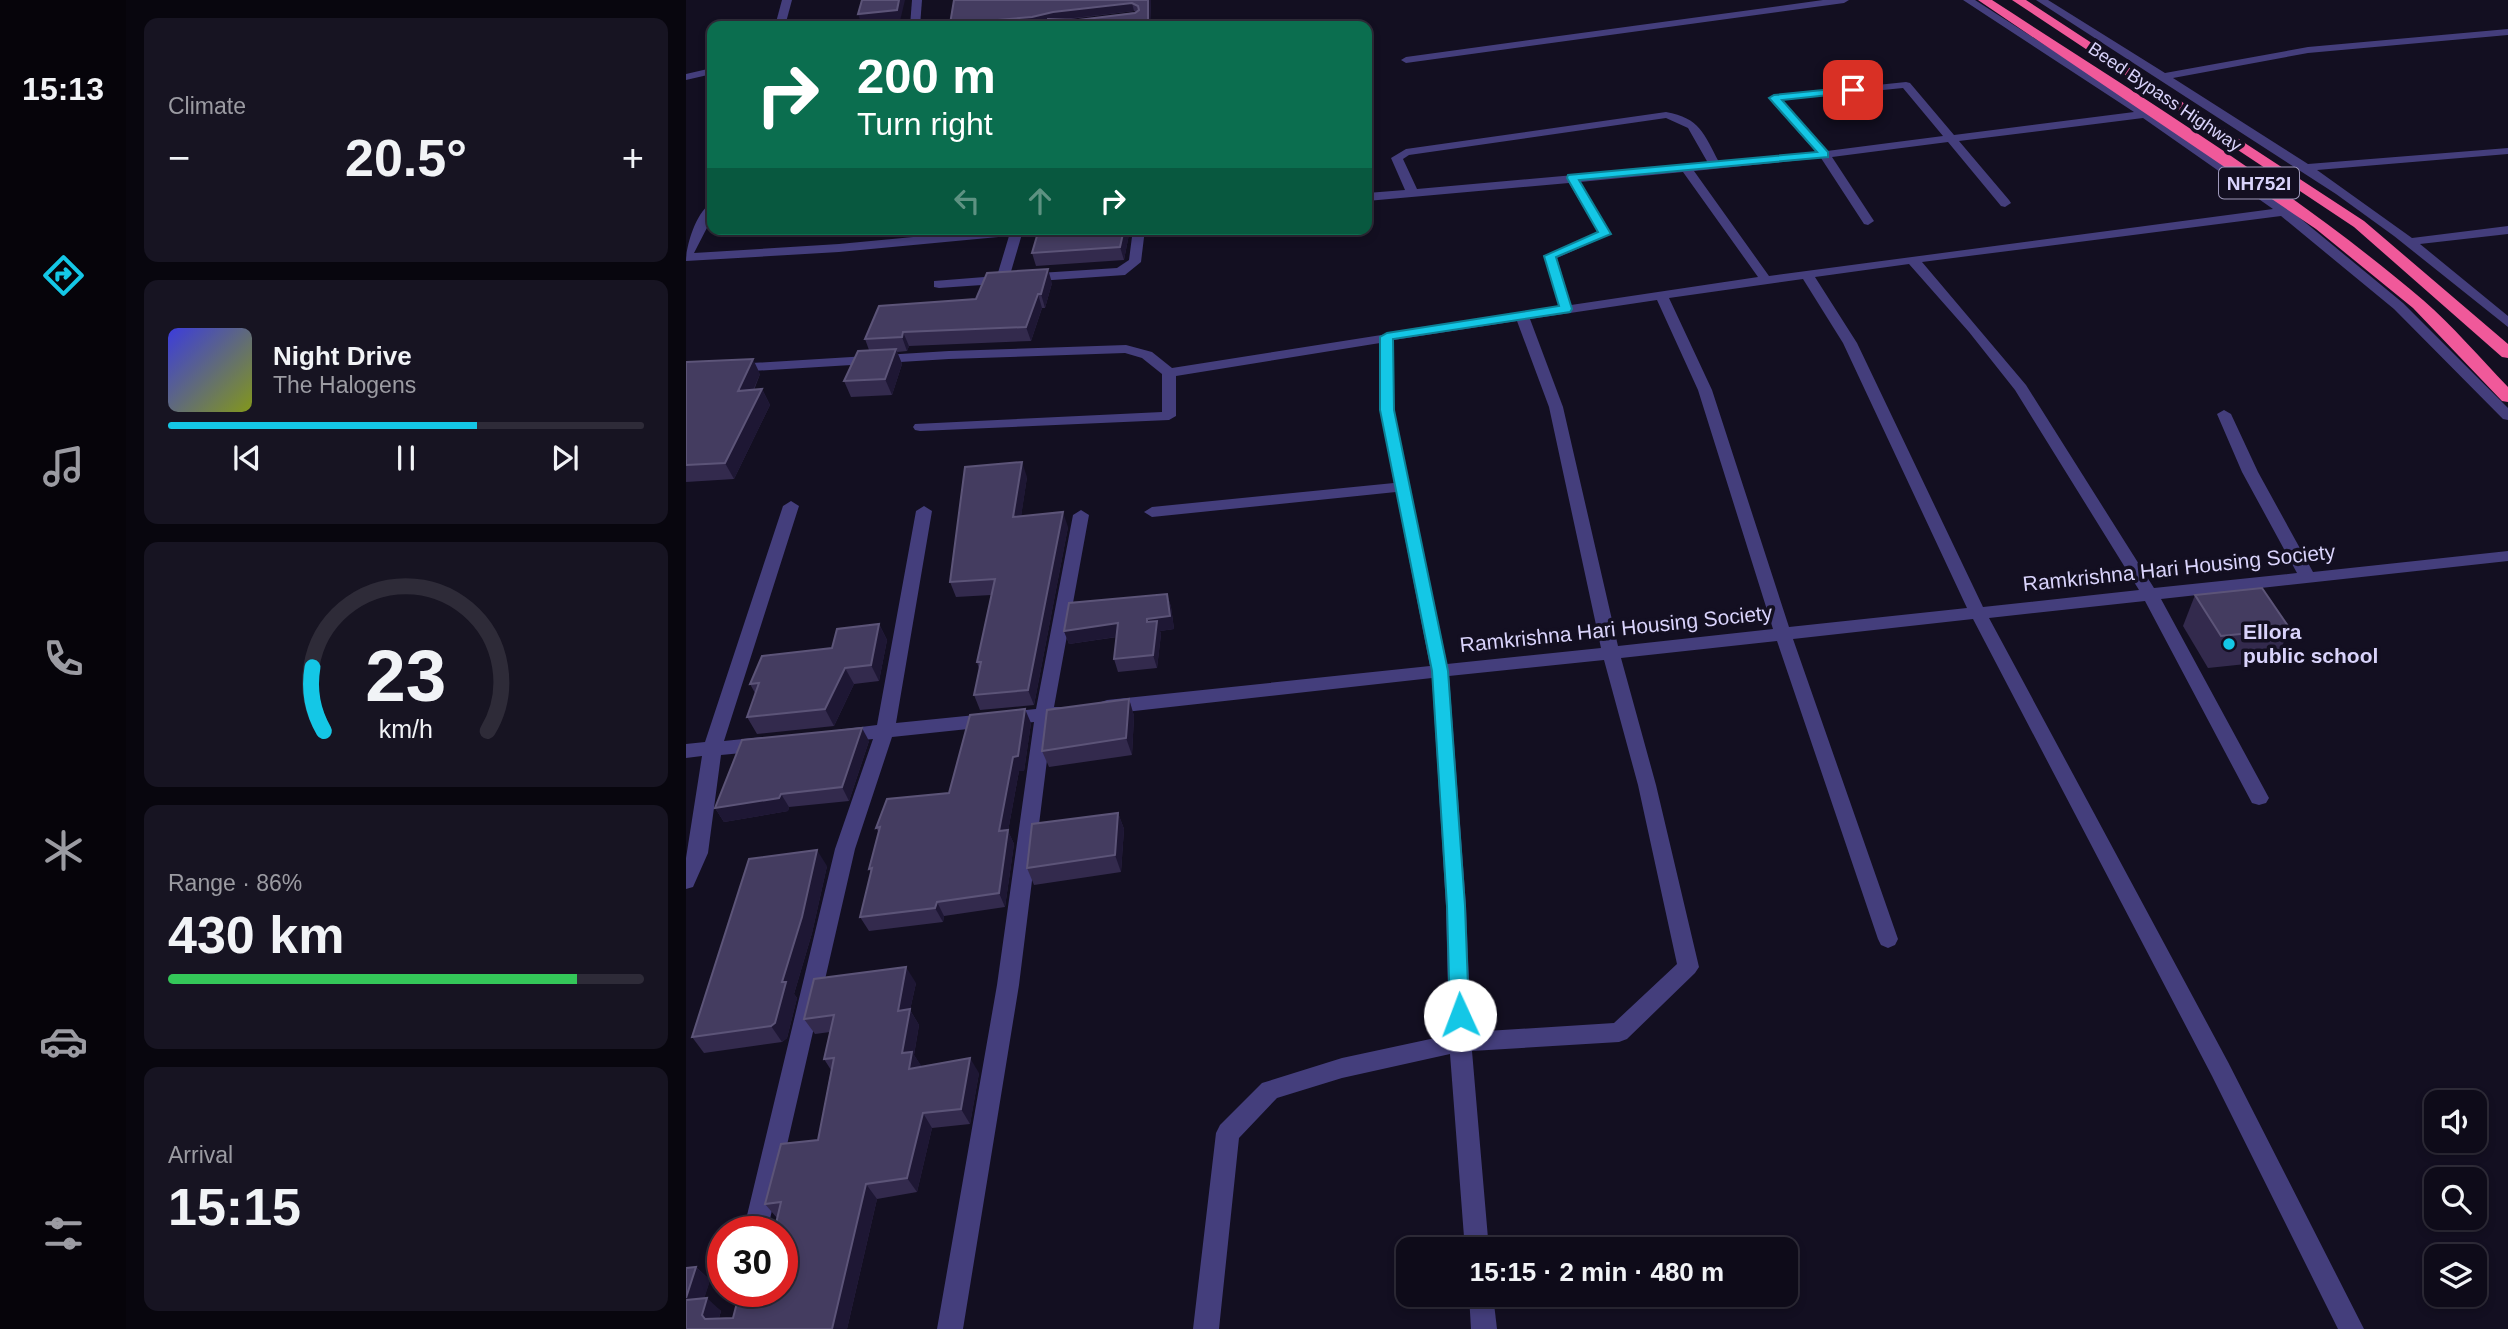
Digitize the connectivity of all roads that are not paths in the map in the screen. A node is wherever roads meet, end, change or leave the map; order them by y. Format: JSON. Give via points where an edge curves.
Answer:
{"nodes":[{"id":1,"x":787,"y":0,"type":"edge"},
{"id":2,"x":918,"y":0,"type":"edge"},
{"id":3,"x":1844,"y":0,"type":"edge"},
{"id":4,"x":1968,"y":0,"type":"edge"},
{"id":5,"x":1984,"y":0,"type":"edge"},
{"id":6,"x":2018,"y":0,"type":"edge"},
{"id":7,"x":2041,"y":0,"type":"edge"},
{"id":8,"x":781,"y":21,"type":"edge"},
{"id":9,"x":916,"y":21,"type":"edge"},
{"id":10,"x":2507,"y":32,"type":"edge"},
{"id":11,"x":1406,"y":60,"type":"dead end"},
{"id":12,"x":707,"y":68,"type":"edge"},
{"id":13,"x":686,"y":70,"type":"edge"},
{"id":14,"x":2165,"y":76,"type":"junction"},
{"id":15,"x":2143,"y":80,"type":"junction"},
{"id":16,"x":2150,"y":113,"type":"junction"},
{"id":17,"x":1951,"y":139,"type":"junction"},
{"id":18,"x":2508,"y":151,"type":"edge"},
{"id":19,"x":1824,"y":155,"type":"junction"},
{"id":20,"x":1715,"y":166,"type":"junction"},
{"id":21,"x":1686,"y":168,"type":"junction"},
{"id":22,"x":2305,"y":168,"type":"junction"},
{"id":23,"x":2279,"y":170,"type":"junction"},
{"id":24,"x":1572,"y":178,"type":"junction"},
{"id":25,"x":1412,"y":192,"type":"junction"},
{"id":26,"x":1372,"y":196,"type":"edge"},
{"id":27,"x":2005,"y":203,"type":"dead end"},
{"id":28,"x":2290,"y":211,"type":"junction"},
{"id":29,"x":707,"y":216,"type":"edge"},
{"id":30,"x":1868,"y":221,"type":"dead end"},
{"id":31,"x":2508,"y":230,"type":"edge"},
{"id":32,"x":975,"y":235,"type":"edge"},
{"id":33,"x":1016,"y":235,"type":"edge"},
{"id":34,"x":1138,"y":235,"type":"edge"},
{"id":35,"x":2412,"y":241,"type":"junction"},
{"id":36,"x":2383,"y":244,"type":"junction"},
{"id":37,"x":686,"y":256,"type":"edge"},
{"id":38,"x":1912,"y":259,"type":"junction"},
{"id":39,"x":1807,"y":274,"type":"junction"},
{"id":40,"x":1003,"y":278,"type":"junction"},
{"id":41,"x":1766,"y":280,"type":"junction"},
{"id":42,"x":939,"y":284,"type":"dead end"},
{"id":43,"x":1661,"y":295,"type":"junction"},
{"id":44,"x":1566,"y":309,"type":"junction"},
{"id":45,"x":1522,"y":316,"type":"junction"},
{"id":46,"x":2508,"y":323,"type":"edge"},
{"id":47,"x":1387,"y":337,"type":"junction"},
{"id":48,"x":2508,"y":353,"type":"edge"},
{"id":49,"x":686,"y":372,"type":"edge"},
{"id":50,"x":1169,"y":373,"type":"junction"},
{"id":51,"x":2508,"y":397,"type":"edge"},
{"id":52,"x":2224,"y":414,"type":"dead end"},
{"id":53,"x":2508,"y":416,"type":"edge"},
{"id":54,"x":920,"y":427,"type":"dead end"},
{"id":55,"x":1402,"y":487,"type":"junction"},
{"id":56,"x":791,"y":506,"type":"dead end"},
{"id":57,"x":923,"y":512,"type":"dead end"},
{"id":58,"x":1152,"y":512,"type":"dead end"},
{"id":59,"x":1081,"y":516,"type":"dead end"},
{"id":60,"x":2508,"y":556,"type":"edge"},
{"id":61,"x":2308,"y":578,"type":"junction"},
{"id":62,"x":2150,"y":595,"type":"junction"},
{"id":63,"x":1978,"y":613,"type":"junction"},
{"id":64,"x":1783,"y":634,"type":"junction"},
{"id":65,"x":1611,"y":653,"type":"junction"},
{"id":66,"x":1440,"y":671,"type":"junction"},
{"id":67,"x":1044,"y":714,"type":"junction"},
{"id":68,"x":884,"y":731,"type":"junction"},
{"id":69,"x":831,"y":737,"type":"edge"},
{"id":70,"x":778,"y":742,"type":"edge"},
{"id":71,"x":712,"y":749,"type":"junction"},
{"id":72,"x":686,"y":751,"type":"edge"},
{"id":73,"x":2259,"y":798,"type":"dead end"},
{"id":74,"x":692,"y":854,"type":"edge"},
{"id":75,"x":686,"y":881,"type":"edge"},
{"id":76,"x":1888,"y":939,"type":"dead end"},
{"id":77,"x":1461,"y":1042,"type":"junction"},
{"id":78,"x":759,"y":1216,"type":"edge"},
{"id":79,"x":1476,"y":1237,"type":"edge"},
{"id":80,"x":1482,"y":1307,"type":"edge"},
{"id":81,"x":950,"y":1329,"type":"edge"},
{"id":82,"x":1206,"y":1329,"type":"edge"},
{"id":83,"x":1483,"y":1329,"type":"edge"},
{"id":84,"x":2351,"y":1329,"type":"edge"}],
"edges":[{"from":1,"to":8,"type":"street"},
{"from":2,"to":9,"type":"street"},
{"from":3,"to":11,"type":"street"},
{"from":4,"to":16,"type":"street"},
{"from":5,"to":16,"type":"highway","name":"Beed Bypass Highway","number":"NH752I"},
{"from":6,"to":15,"type":"highway","name":"Beed Bypass Highway","number":"NH752I"},
{"from":7,"to":14,"type":"street"},
{"from":10,"to":14,"type":"street","via":[[2308,50]]},
{"from":12,"to":13,"type":"street"},
{"from":14,"to":15,"type":"street"},
{"from":14,"to":22,"type":"street"},
{"from":15,"to":23,"type":"highway","name":"Beed Bypass Highway","number":"NH752I"},
{"from":16,"to":17,"type":"street"},
{"from":16,"to":28,"type":"highway","name":"Beed Bypass Highway","number":"NH752I"},
{"from":17,"to":19,"type":"street"},
{"from":17,"to":19,"type":"street","via":[[1906,85],[1774,98]]},
{"from":17,"to":27,"type":"street"},
{"from":18,"to":22,"type":"street"},
{"from":19,"to":20,"type":"street"},
{"from":19,"to":30,"type":"street"},
{"from":20,"to":21,"type":"street"},
{"from":20,"to":25,"type":"street","via":[[1693,124],[1682,116],[1666,115],[1406,152],[1397,158]]},
{"from":21,"to":24,"type":"street"},
{"from":21,"to":41,"type":"street"},
{"from":22,"to":23,"type":"street"},
{"from":22,"to":35,"type":"street"},
{"from":23,"to":36,"type":"highway","name":"Beed Bypass Highway","number":"NH752I"},
{"from":24,"to":25,"type":"street"},
{"from":24,"to":44,"type":"street","via":[[1605,234],[1550,256]]},
{"from":25,"to":26,"type":"street"},
{"from":28,"to":38,"type":"street"},
{"from":28,"to":51,"type":"highway","name":"Beed Bypass Highway","number":"NH752I","via":[[2419,305]]},
{"from":28,"to":53,"type":"street","via":[[2390,298]]},
{"from":29,"to":37,"type":"street"},
{"from":31,"to":35,"type":"street"},
{"from":32,"to":37,"type":"street"},
{"from":33,"to":40,"type":"street"},
{"from":34,"to":40,"type":"street","via":[[1135,262],[1120,272]]},
{"from":35,"to":36,"type":"street"},
{"from":35,"to":46,"type":"street"},
{"from":36,"to":48,"type":"highway","name":"Beed Bypass Highway","number":"NH752I"},
{"from":38,"to":39,"type":"street"},
{"from":38,"to":62,"type":"street","via":[[2021,388]]},
{"from":39,"to":41,"type":"street"},
{"from":39,"to":63,"type":"street","via":[[1850,343]]},
{"from":40,"to":42,"type":"street"},
{"from":41,"to":43,"type":"street"},
{"from":43,"to":44,"type":"street"},
{"from":43,"to":64,"type":"street","via":[[1706,390]]},
{"from":44,"to":45,"type":"street"},
{"from":45,"to":47,"type":"street"},
{"from":45,"to":65,"type":"street","via":[[1556,407]]},
{"from":47,"to":50,"type":"street"},
{"from":47,"to":55,"type":"street","via":[[1387,410]]},
{"from":49,"to":50,"type":"street","via":[[1126,349],[1147,355]]},
{"from":50,"to":54,"type":"street","via":[[1169,415]]},
{"from":52,"to":61,"type":"street"},
{"from":55,"to":58,"type":"street"},
{"from":55,"to":66,"type":"street"},
{"from":56,"to":71,"type":"street"},
{"from":57,"to":68,"type":"street"},
{"from":59,"to":67,"type":"street"},
{"from":60,"to":61,"type":"street","name":"Ramkrishna Hari Housing Society"},
{"from":61,"to":62,"type":"street","name":"Ramkrishna Hari Housing Society"},
{"from":62,"to":63,"type":"street","name":"Ramkrishna Hari Housing Society"},
{"from":62,"to":73,"type":"street"},
{"from":63,"to":64,"type":"street","name":"Ramkrishna Hari Housing Society"},
{"from":63,"to":84,"type":"street","via":[[2220,1069]]},
{"from":64,"to":65,"type":"street","name":"Ramkrishna Hari Housing Society"},
{"from":64,"to":76,"type":"street"},
{"from":65,"to":66,"type":"street","name":"Ramkrishna Hari Housing Society"},
{"from":65,"to":77,"type":"street","via":[[1647,785],[1688,967],[1619,1032]]},
{"from":66,"to":67,"type":"street","name":"Ramkrishna Hari Housing Society"},
{"from":66,"to":77,"type":"street"},
{"from":67,"to":68,"type":"street","name":"Ramkrishna Hari Housing Society"},
{"from":67,"to":81,"type":"street","via":[[1008,985]]},
{"from":68,"to":69,"type":"street","name":"Ramkrishna Hari Housing Society"},
{"from":68,"to":78,"type":"street","via":[[845,849]]},
{"from":70,"to":71,"type":"street"},
{"from":71,"to":72,"type":"street"},
{"from":71,"to":74,"type":"street"},
{"from":74,"to":75,"type":"street"},
{"from":77,"to":79,"type":"street"},
{"from":77,"to":82,"type":"street","via":[[1342,1068],[1270,1090],[1228,1133]]},
{"from":80,"to":83,"type":"street"}]}
